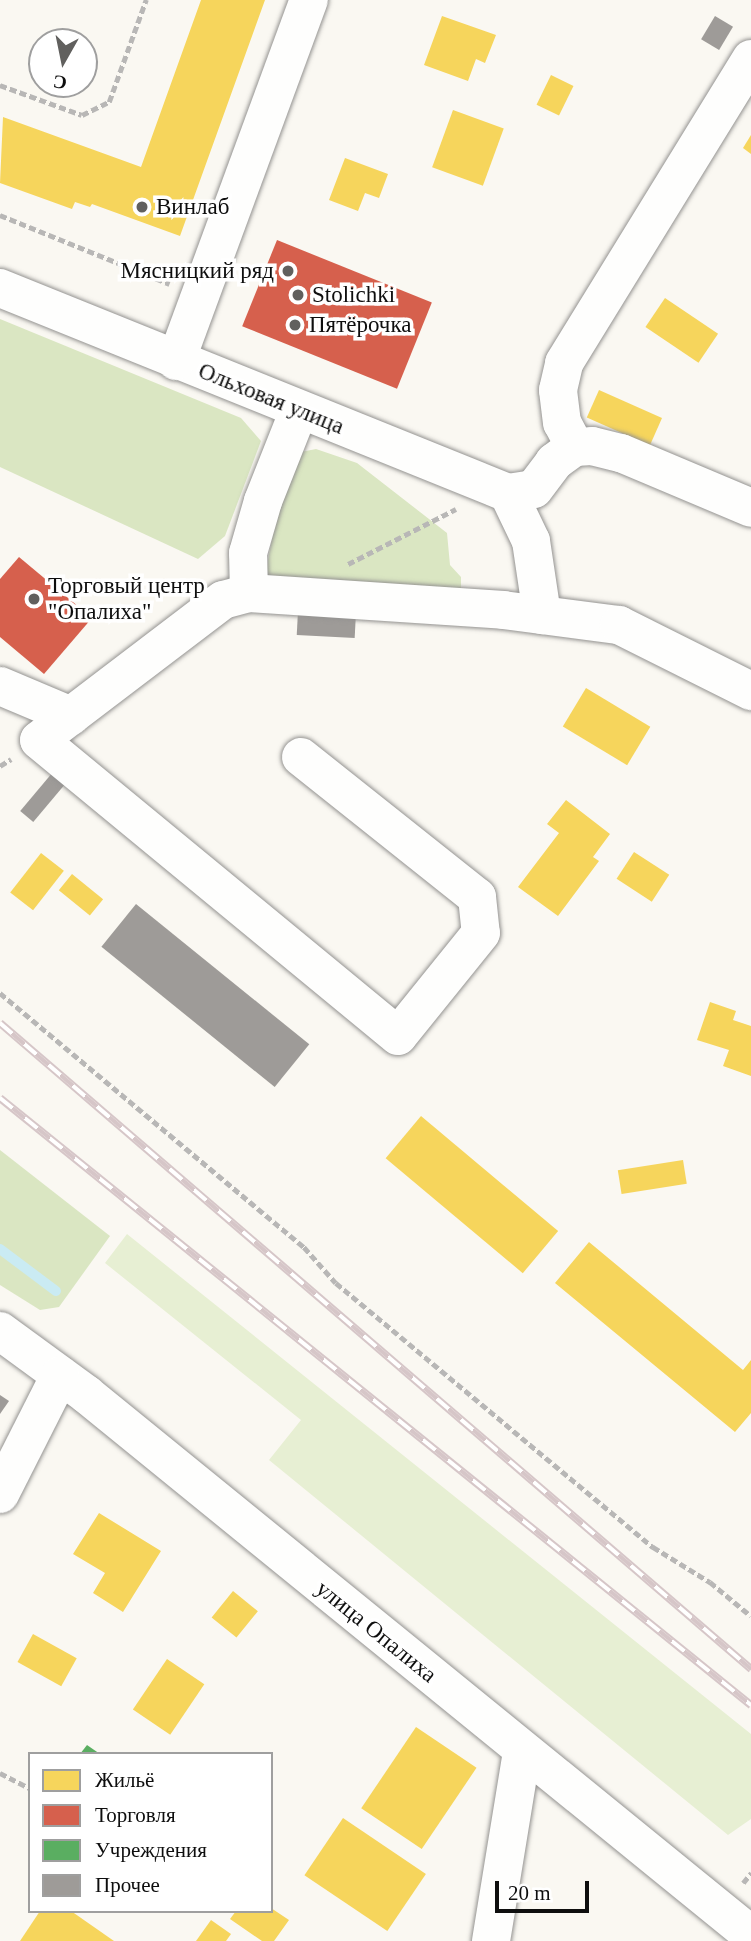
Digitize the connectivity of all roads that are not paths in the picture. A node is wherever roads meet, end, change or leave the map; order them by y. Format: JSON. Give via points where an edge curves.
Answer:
{"nodes":[{"id":1,"x":309,"y":0,"type":"edge"},
{"id":2,"x":751,"y":59,"type":"edge"},
{"id":3,"x":0,"y":288,"type":"edge"},
{"id":4,"x":176,"y":361,"type":"junction"},
{"id":5,"x":299,"y":410,"type":"junction"},
{"id":6,"x":575,"y":447,"type":"junction"},
{"id":7,"x":515,"y":487,"type":"junction"},
{"id":8,"x":751,"y":508,"type":"edge"},
{"id":9,"x":249,"y":593,"type":"junction"},
{"id":10,"x":542,"y":615,"type":"junction"},
{"id":11,"x":0,"y":686,"type":"edge"},
{"id":12,"x":751,"y":691,"type":"edge"},
{"id":13,"x":71,"y":716,"type":"junction"},
{"id":14,"x":301,"y":757,"type":"dead end"},
{"id":15,"x":0,"y":1331,"type":"edge"},
{"id":16,"x":61,"y":1375,"type":"junction"},
{"id":17,"x":0,"y":1494,"type":"edge"},
{"id":18,"x":522,"y":1751,"type":"junction"},
{"id":19,"x":751,"y":1935,"type":"edge"},
{"id":20,"x":491,"y":1941,"type":"edge"}],
"edges":[{"from":1,"to":4,"type":"street"},
{"from":2,"to":6,"type":"street","via":[[564,363],[558,390],[562,423]]},
{"from":3,"to":4,"type":"street","name":"Ольховая улица"},
{"from":4,"to":5,"type":"street","name":"Ольховая улица"},
{"from":5,"to":7,"type":"street","name":"Ольховая улица"},
{"from":5,"to":9,"type":"street","via":[[255,527],[248,554]]},
{"from":6,"to":7,"type":"street"},
{"from":6,"to":8,"type":"street","via":[[621,453]]},
{"from":7,"to":10,"type":"street","via":[[531,541]]},
{"from":9,"to":10,"type":"street"},
{"from":9,"to":13,"type":"street","via":[[223,600]]},
{"from":10,"to":12,"type":"street","via":[[619,625]]},
{"from":11,"to":13,"type":"street"},
{"from":13,"to":14,"type":"street","via":[[39,740],[398,1036],[481,933],[477,897]]},
{"from":15,"to":16,"type":"street","name":"улица Опалиха"},
{"from":16,"to":17,"type":"street"},
{"from":16,"to":18,"type":"street","name":"улица Опалиха"},
{"from":18,"to":19,"type":"street","name":"улица Опалиха"},
{"from":18,"to":20,"type":"street"}]}
